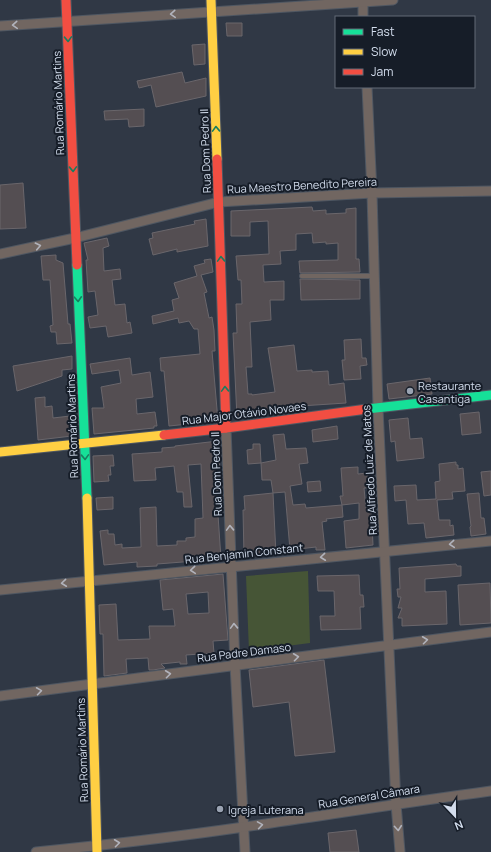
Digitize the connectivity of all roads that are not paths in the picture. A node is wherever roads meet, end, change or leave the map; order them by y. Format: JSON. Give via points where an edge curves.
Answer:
{"nodes":[{"id":1,"x":66,"y":0,"type":"edge"},
{"id":2,"x":211,"y":0,"type":"edge"},
{"id":3,"x":393,"y":0,"type":"edge"},
{"id":4,"x":364,"y":1,"type":"edge"},
{"id":5,"x":212,"y":12,"type":"junction"},
{"id":6,"x":364,"y":16,"type":"edge"},
{"id":7,"x":67,"y":21,"type":"junction"},
{"id":8,"x":0,"y":26,"type":"edge"},
{"id":9,"x":367,"y":88,"type":"edge"},
{"id":10,"x":491,"y":191,"type":"edge"},
{"id":11,"x":372,"y":193,"type":"junction"},
{"id":12,"x":219,"y":202,"type":"junction"},
{"id":13,"x":75,"y":238,"type":"junction"},
{"id":14,"x":0,"y":254,"type":"edge"},
{"id":15,"x":302,"y":276,"type":"dead end"},
{"id":16,"x":374,"y":276,"type":"junction"},
{"id":17,"x":491,"y":395,"type":"edge"},
{"id":18,"x":378,"y":408,"type":"junction"},
{"id":19,"x":226,"y":428,"type":"junction"},
{"id":20,"x":85,"y":442,"type":"junction"},
{"id":21,"x":0,"y":452,"type":"edge"},
{"id":22,"x":491,"y":541,"type":"edge"},
{"id":23,"x":384,"y":551,"type":"junction"},
{"id":24,"x":231,"y":567,"type":"junction"},
{"id":25,"x":89,"y":580,"type":"junction"},
{"id":26,"x":0,"y":590,"type":"edge"},
{"id":27,"x":491,"y":632,"type":"edge"},
{"id":28,"x":389,"y":645,"type":"junction"},
{"id":29,"x":235,"y":665,"type":"junction"},
{"id":30,"x":92,"y":684,"type":"junction"},
{"id":31,"x":0,"y":696,"type":"edge"},
{"id":32,"x":491,"y":791,"type":"edge"},
{"id":33,"x":396,"y":804,"type":"junction"},
{"id":34,"x":244,"y":828,"type":"junction"},
{"id":35,"x":97,"y":849,"type":"edge"},
{"id":36,"x":36,"y":852,"type":"edge"},
{"id":37,"x":245,"y":852,"type":"edge"},
{"id":38,"x":400,"y":852,"type":"edge"}],
"edges":[{"from":1,"to":7,"type":"street","name":"Rua Romário Martins"},
{"from":2,"to":5,"type":"street","name":"Rua Dom Pedro II"},
{"from":3,"to":4,"type":"street"},
{"from":4,"to":5,"type":"street"},
{"from":4,"to":6,"type":"street"},
{"from":5,"to":7,"type":"street","one_way":true},
{"from":12,"to":5,"type":"street","name":"Rua Dom Pedro II","one_way":true},
{"from":7,"to":8,"type":"street","one_way":true},
{"from":7,"to":13,"type":"street","name":"Rua Romário Martins","one_way":true},
{"from":9,"to":11,"type":"street","name":"Rua Alfredo Luiz de Matos"},
{"from":10,"to":11,"type":"street","name":"Rua Maestro Benedito Pereira"},
{"from":11,"to":12,"type":"street","name":"Rua Maestro Benedito Pereira"},
{"from":11,"to":16,"type":"street","name":"Rua Alfredo Luiz de Matos"},
{"from":12,"to":13,"type":"street","name":"Rua Maestro Benedito Pereira"},
{"from":19,"to":12,"type":"street","name":"Rua Dom Pedro II","one_way":true},
{"from":14,"to":13,"type":"street","name":"Rua Maestro Benedito Pereira","one_way":true},
{"from":13,"to":20,"type":"street","name":"Rua Romário Martins","one_way":true},
{"from":15,"to":16,"type":"lane"},
{"from":16,"to":18,"type":"street","name":"Rua Alfredo Luiz de Matos"},
{"from":17,"to":18,"type":"street","name":"Rua Major Otávio Novaes"},
{"from":18,"to":19,"type":"street","name":"Rua Major Otávio Novaes"},
{"from":18,"to":23,"type":"street","name":"Rua Alfredo Luiz de Matos"},
{"from":19,"to":20,"type":"street","name":"Rua Major Otávio Novaes"},
{"from":24,"to":19,"type":"street","name":"Rua Dom Pedro II","one_way":true},
{"from":20,"to":21,"type":"street","name":"Rua Major Otávio Novaes"},
{"from":20,"to":25,"type":"street","name":"Rua Romário Martins","one_way":true},
{"from":22,"to":23,"type":"street","name":"Rua Benjamin Constant","one_way":true},
{"from":23,"to":24,"type":"street","name":"Rua Benjamin Constant","one_way":true},
{"from":23,"to":28,"type":"street","name":"Rua Alfredo Luiz de Matos"},
{"from":24,"to":25,"type":"street","name":"Rua Benjamin Constant","one_way":true},
{"from":29,"to":24,"type":"street","name":"Rua Dom Pedro II","one_way":true},
{"from":25,"to":26,"type":"street","name":"Rua Benjamin Constant","one_way":true},
{"from":25,"to":30,"type":"street","name":"Rua Romário Martins"},
{"from":28,"to":27,"type":"street","name":"Rua Padre Damaso","one_way":true},
{"from":29,"to":28,"type":"street","name":"Rua Padre Damaso","one_way":true},
{"from":28,"to":33,"type":"street","name":"Rua Alfredo Luiz de Matos"},
{"from":30,"to":29,"type":"street","name":"Rua Padre Damaso","one_way":true},
{"from":29,"to":34,"type":"street","name":"Rua Dom Pedro II"},
{"from":31,"to":30,"type":"street","name":"Rua Padre Damaso","one_way":true},
{"from":30,"to":35,"type":"street","name":"Rua Romário Martins"},
{"from":32,"to":33,"type":"street","name":"Rua General Câmara"},
{"from":34,"to":33,"type":"street","name":"Rua General Câmara","one_way":true},
{"from":33,"to":38,"type":"street","name":"Rua Alfredo Luiz de Matos","one_way":true},
{"from":35,"to":34,"type":"street","name":"Rua General Câmara","one_way":true},
{"from":34,"to":37,"type":"street","name":"Rua Dom Pedro II"},
{"from":35,"to":36,"type":"street","name":"Rua General Câmara"}]}
